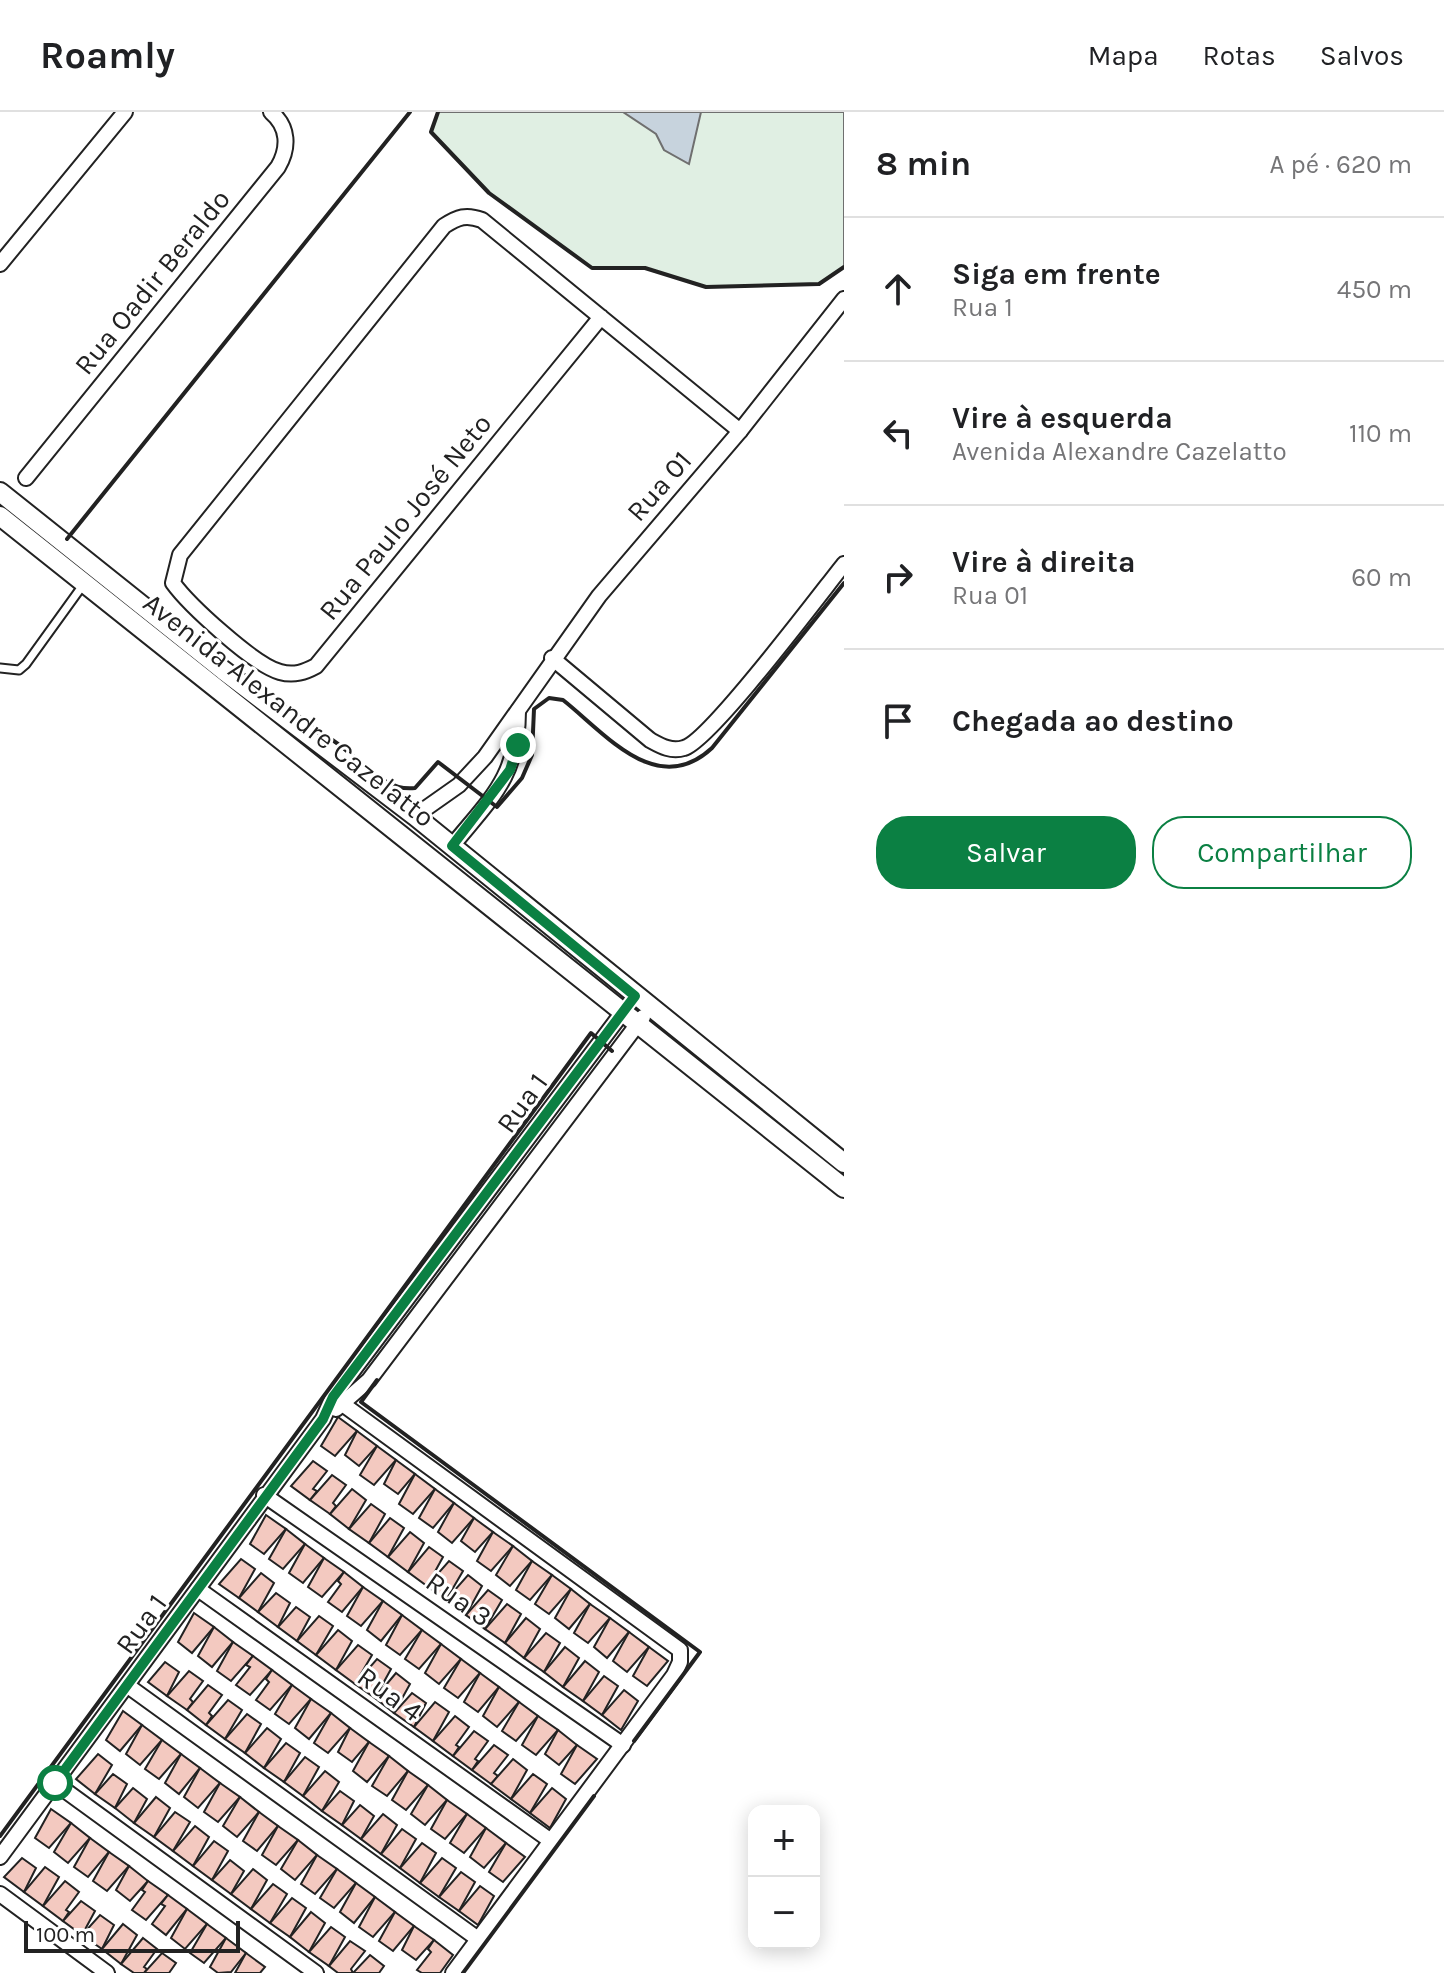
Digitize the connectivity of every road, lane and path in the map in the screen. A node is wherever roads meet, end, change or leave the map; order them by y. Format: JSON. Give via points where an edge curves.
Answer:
{"nodes":[{"id":1,"x":125,"y":112,"type":"edge"},
{"id":2,"x":271,"y":112,"type":"edge"},
{"id":3,"x":0,"y":264,"type":"edge"},
{"id":4,"x":844,"y":299,"type":"edge"},
{"id":5,"x":601,"y":317,"type":"junction"},
{"id":6,"x":740,"y":431,"type":"junction"},
{"id":7,"x":26,"y":478,"type":"dead end"},
{"id":8,"x":0,"y":492,"type":"edge"},
{"id":9,"x":0,"y":516,"type":"edge"},
{"id":10,"x":844,"y":564,"type":"edge"},
{"id":11,"x":85,"y":584,"type":"junction"},
{"id":12,"x":552,"y":658,"type":"junction"},
{"id":13,"x":0,"y":668,"type":"edge"},
{"id":14,"x":518,"y":711,"type":"junction"},
{"id":15,"x":415,"y":816,"type":"junction"},
{"id":16,"x":452,"y":846,"type":"junction"},
{"id":17,"x":636,"y":1010,"type":"junction"},
{"id":18,"x":844,"y":1163,"type":"edge"},
{"id":19,"x":844,"y":1188,"type":"edge"},
{"id":20,"x":337,"y":1401,"type":"junction"},
{"id":21,"x":264,"y":1495,"type":"junction"},
{"id":22,"x":198,"y":1589,"type":"junction"},
{"id":23,"x":128,"y":1686,"type":"junction"},
{"id":24,"x":623,"y":1745,"type":"junction"},
{"id":25,"x":55,"y":1783,"type":"junction"},
{"id":26,"x":551,"y":1841,"type":"junction"},
{"id":27,"x":0,"y":1857,"type":"edge"},
{"id":28,"x":0,"y":1894,"type":"edge"},
{"id":29,"x":478,"y":1939,"type":"junction"},
{"id":30,"x":107,"y":1973,"type":"edge"},
{"id":31,"x":316,"y":1973,"type":"edge"},
{"id":32,"x":453,"y":1973,"type":"edge"}],
"edges":[{"from":1,"to":3,"type":"street"},
{"from":2,"to":7,"type":"street","name":"Rua Oadir Beraldo","via":[[287,143],[278,167]]},
{"from":4,"to":6,"type":"street","name":"Rua 01"},
{"from":5,"to":5,"type":"street","name":"Rua Paulo José Neto","via":[[482,220],[456,218],[444,226],[175,563],[173,583],[224,634],[279,672],[302,674],[316,666]]},
{"from":5,"to":6,"type":"street"},
{"from":6,"to":12,"type":"street","name":"Rua 01"},
{"from":8,"to":15,"type":"main road","name":"Avenida Alexandre Cazelatto"},
{"from":9,"to":11,"type":"main road","name":"Avenida Alexandre Cazelatto"},
{"from":10,"to":12,"type":"street","via":[[713,726],[685,748],[667,749],[650,740]]},
{"from":11,"to":13,"type":"lane","via":[[26,664],[19,670]]},
{"from":11,"to":17,"type":"main road","name":"Avenida Alexandre Cazelatto"},
{"from":12,"to":14,"type":"street","name":"Rua 01"},
{"from":14,"to":15,"type":"street","name":"Rua 01","via":[[459,785]]},
{"from":14,"to":16,"type":"street","via":[[518,745],[510,770]]},
{"from":15,"to":16,"type":"main road","name":"Avenida Alexandre Cazelatto"},
{"from":16,"to":17,"type":"main road","name":"Avenida Alexandre Cazelatto"},
{"from":17,"to":18,"type":"main road","name":"Avenida Alexandre Cazelatto"},
{"from":17,"to":19,"type":"main road","name":"Avenida Alexandre Cazelatto"},
{"from":17,"to":20,"type":"street","name":"Rua 1"},
{"from":20,"to":21,"type":"street","name":"Rua 1"},
{"from":20,"to":24,"type":"street","via":[[680,1650],[680,1662]]},
{"from":21,"to":22,"type":"street","name":"Rua 1"},
{"from":21,"to":24,"type":"street","name":"Rua 3"},
{"from":22,"to":23,"type":"street","name":"Rua 1"},
{"from":22,"to":26,"type":"street","name":"Rua 4"},
{"from":23,"to":25,"type":"street","name":"Rua 1"},
{"from":23,"to":29,"type":"street"},
{"from":24,"to":26,"type":"street"},
{"from":25,"to":27,"type":"street","name":"Rua 1"},
{"from":25,"to":31,"type":"street"},
{"from":26,"to":29,"type":"street"},
{"from":28,"to":30,"type":"street"},
{"from":29,"to":32,"type":"street"}]}
